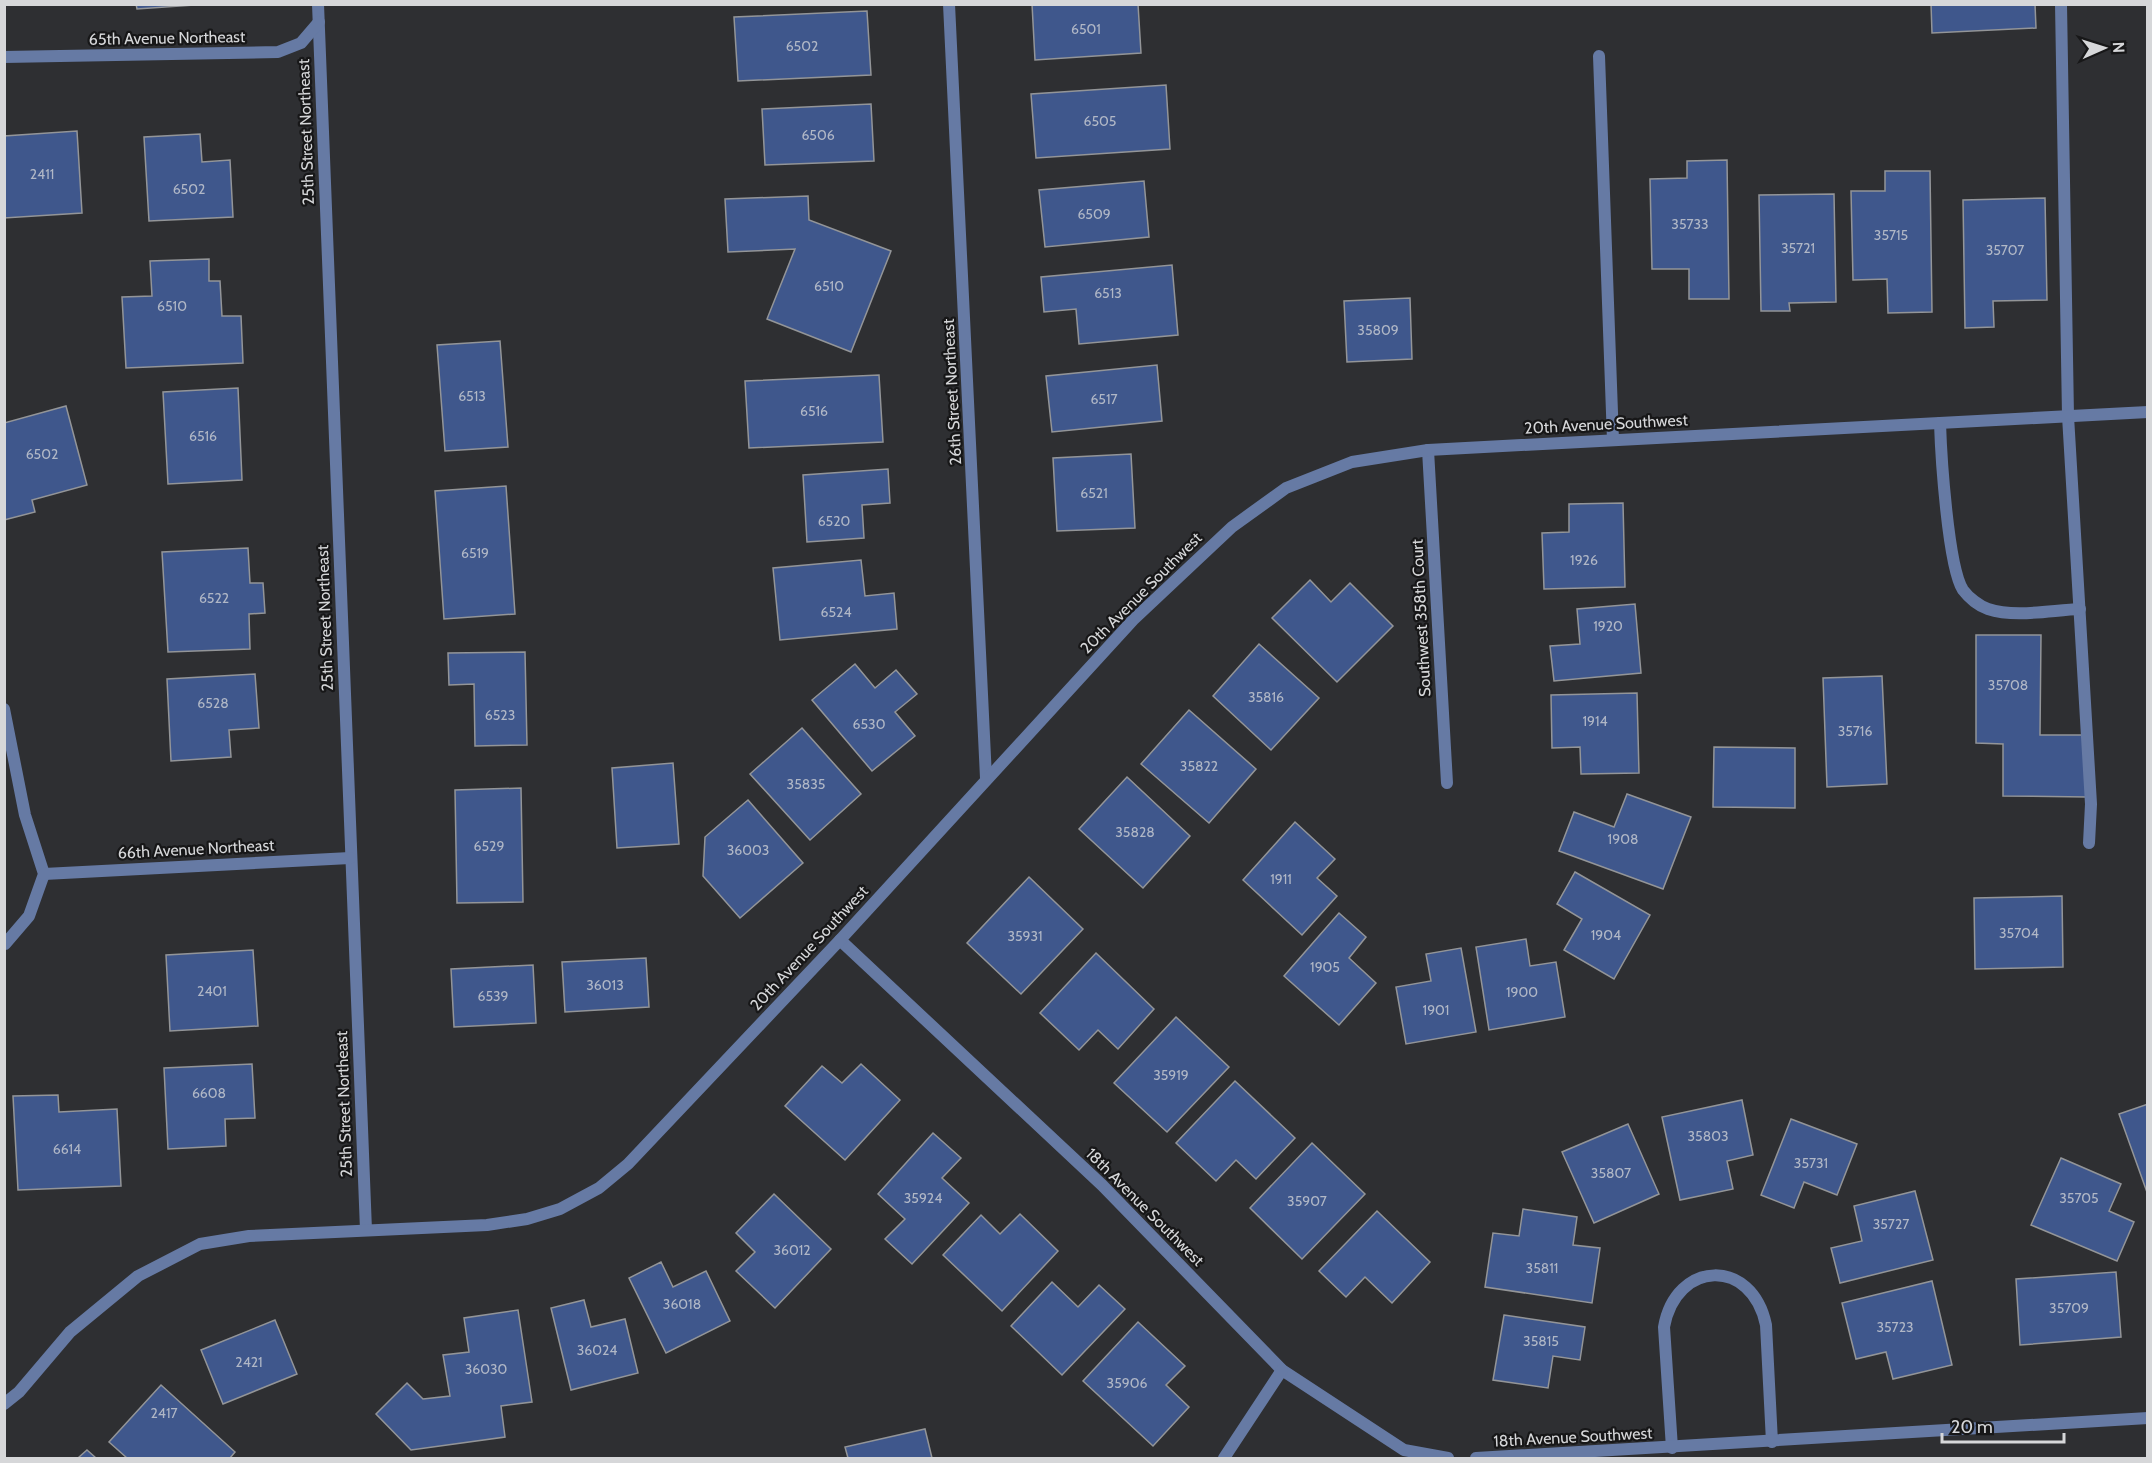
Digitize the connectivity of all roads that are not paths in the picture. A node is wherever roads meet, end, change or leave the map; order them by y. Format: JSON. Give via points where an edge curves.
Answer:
{"nodes":[{"id":1,"x":318,"y":4,"type":"edge"},
{"id":2,"x":950,"y":4,"type":"edge"},
{"id":3,"x":2061,"y":4,"type":"edge"},
{"id":4,"x":319,"y":22,"type":"junction"},
{"id":5,"x":1599,"y":56,"type":"dead end"},
{"id":6,"x":4,"y":57,"type":"edge"},
{"id":7,"x":2148,"y":412,"type":"edge"},
{"id":8,"x":2068,"y":416,"type":"junction"},
{"id":9,"x":1940,"y":423,"type":"junction"},
{"id":10,"x":1613,"y":440,"type":"junction"},
{"id":11,"x":1428,"y":450,"type":"junction"},
{"id":12,"x":2080,"y":609,"type":"junction"},
{"id":13,"x":4,"y":709,"type":"edge"},
{"id":14,"x":986,"y":778,"type":"junction"},
{"id":15,"x":1447,"y":783,"type":"dead end"},
{"id":16,"x":2089,"y":843,"type":"dead end"},
{"id":17,"x":350,"y":858,"type":"junction"},
{"id":18,"x":44,"y":874,"type":"junction"},
{"id":19,"x":840,"y":940,"type":"junction"},
{"id":20,"x":5,"y":944,"type":"edge"},
{"id":21,"x":366,"y":1230,"type":"junction"},
{"id":22,"x":1282,"y":1370,"type":"junction"},
{"id":23,"x":4,"y":1404,"type":"edge"},
{"id":24,"x":2148,"y":1418,"type":"edge"},
{"id":25,"x":1772,"y":1442,"type":"junction"},
{"id":26,"x":1671,"y":1448,"type":"junction"},
{"id":27,"x":1224,"y":1458,"type":"edge"},
{"id":28,"x":1448,"y":1458,"type":"edge"},
{"id":29,"x":1476,"y":1458,"type":"edge"}],
"edges":[{"from":1,"to":4,"type":"street","name":"25th Street Northeast"},
{"from":2,"to":14,"type":"street","name":"26th Street Northeast"},
{"from":3,"to":8,"type":"street"},
{"from":4,"to":6,"type":"street","name":"65th Avenue Northeast","via":[[301,43],[278,52]]},
{"from":4,"to":17,"type":"street","name":"25th Street Northeast"},
{"from":5,"to":10,"type":"street"},
{"from":7,"to":8,"type":"street","name":"20th Avenue Southwest"},
{"from":8,"to":9,"type":"street","name":"20th Avenue Southwest"},
{"from":8,"to":12,"type":"street"},
{"from":9,"to":10,"type":"street","name":"20th Avenue Southwest"},
{"from":9,"to":12,"type":"street","via":[[1954,563],[1963,590],[1989,609]]},
{"from":10,"to":11,"type":"street","name":"20th Avenue Southwest"},
{"from":11,"to":14,"type":"street","name":"20th Avenue Southwest","via":[[1352,462],[1286,488],[1232,527],[1133,620]]},
{"from":11,"to":15,"type":"street","name":"Southwest 358th Court"},
{"from":12,"to":16,"type":"street","via":[[2091,804]]},
{"from":13,"to":18,"type":"street","via":[[25,815]]},
{"from":14,"to":19,"type":"street","name":"20th Avenue Southwest"},
{"from":17,"to":18,"type":"street","name":"66th Avenue Northeast"},
{"from":17,"to":21,"type":"street","name":"25th Street Northeast"},
{"from":18,"to":20,"type":"street","via":[[29,916]]},
{"from":19,"to":21,"type":"street","name":"20th Avenue Southwest","via":[[628,1164],[599,1188],[560,1209],[526,1219]]},
{"from":19,"to":22,"type":"street","name":"18th Avenue Southwest","via":[[1102,1185]]},
{"from":21,"to":23,"type":"street","name":"20th Avenue Southwest","via":[[249,1236],[200,1244],[138,1276],[70,1332]]},
{"from":22,"to":27,"type":"street"},
{"from":22,"to":28,"type":"street","name":"18th Avenue Southwest","via":[[1404,1450]]},
{"from":24,"to":25,"type":"street","name":"18th Avenue Southwest"},
{"from":25,"to":26,"type":"street","name":"18th Avenue Southwest"},
{"from":25,"to":26,"type":"street","name":"18th Avenue Southwest","via":[[1762,1307],[1740,1281],[1705,1276],[1689,1282],[1667,1310],[1664,1327]]},
{"from":26,"to":29,"type":"street","name":"18th Avenue Southwest"}]}
